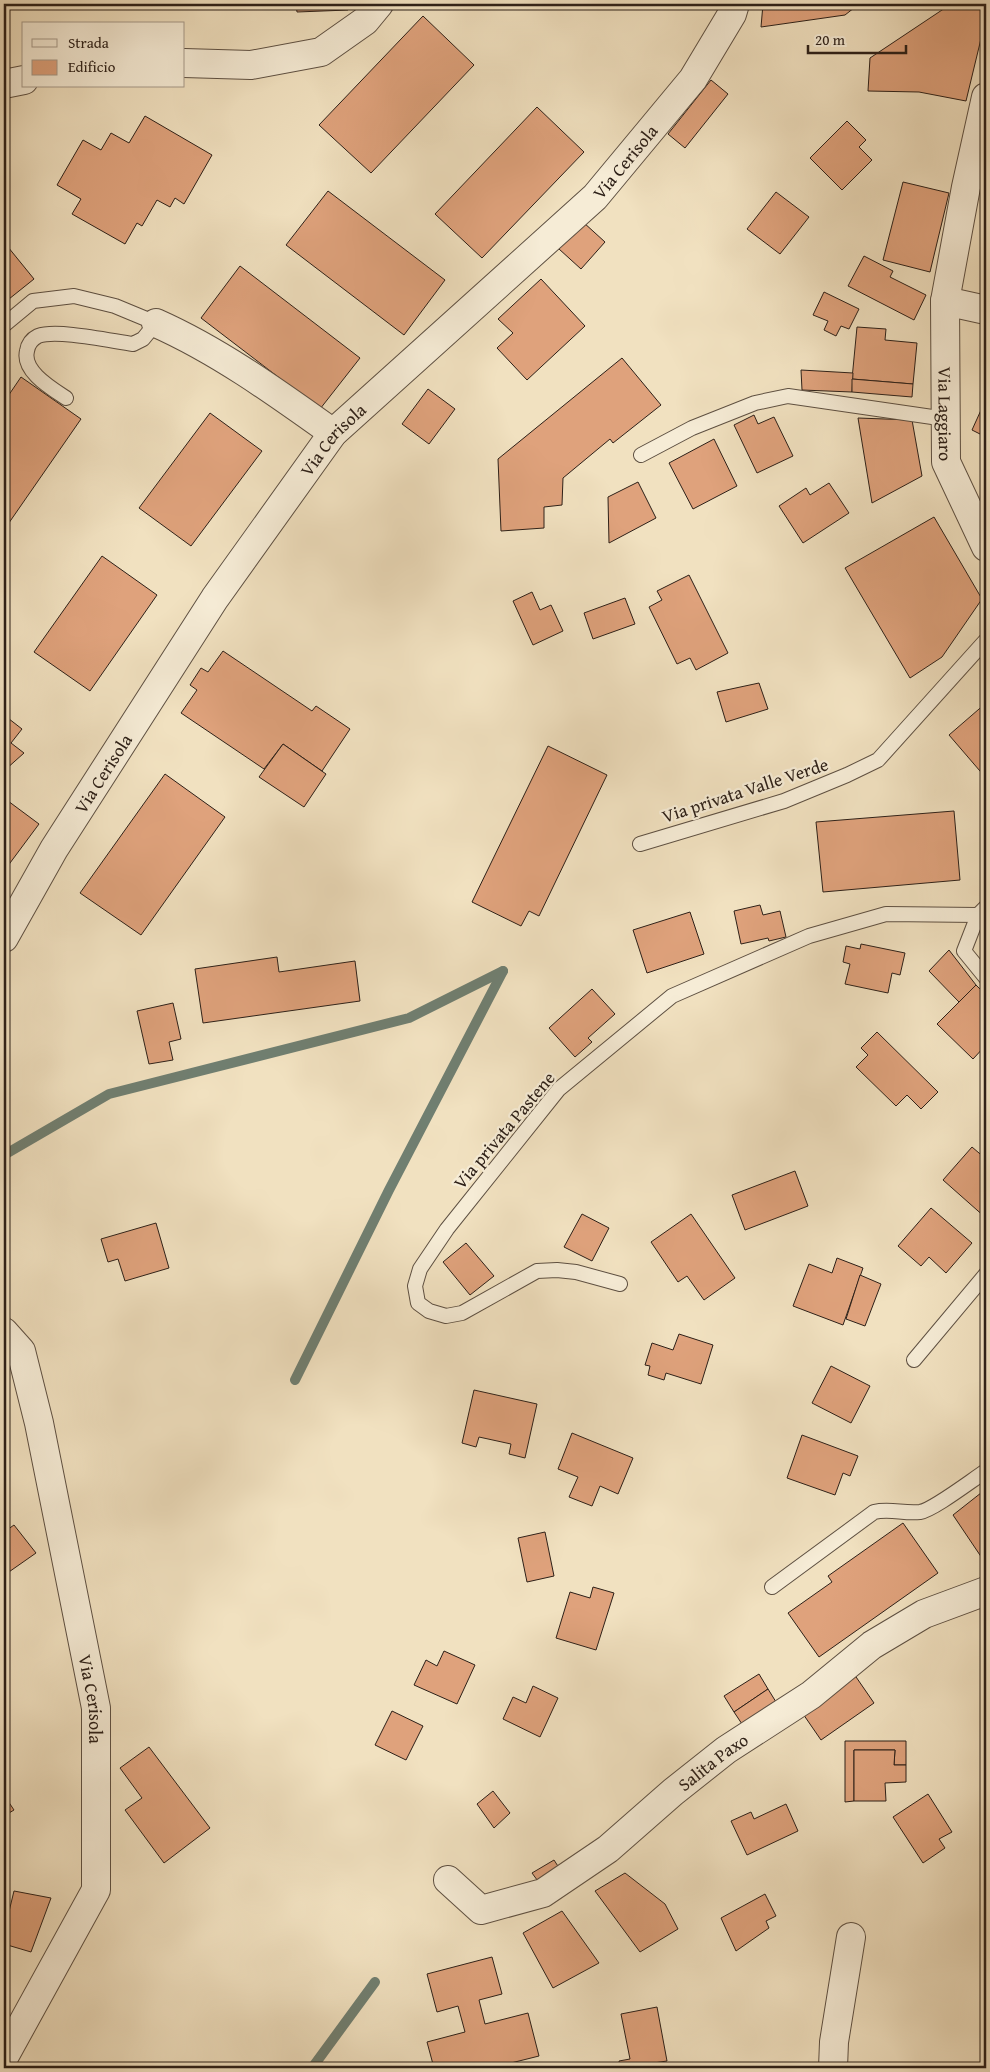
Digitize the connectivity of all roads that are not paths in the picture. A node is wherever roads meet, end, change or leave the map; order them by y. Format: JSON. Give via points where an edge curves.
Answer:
{"nodes":[{"id":1,"x":379,"y":4,"type":"edge"},
{"id":2,"x":735,"y":4,"type":"edge"},
{"id":3,"x":185,"y":63,"type":"edge"},
{"id":4,"x":22,"y":80,"type":"edge"},
{"id":5,"x":4,"y":84,"type":"edge"},
{"id":6,"x":986,"y":97,"type":"edge"},
{"id":7,"x":976,"y":189,"type":"edge"},
{"id":8,"x":945,"y":301,"type":"junction"},
{"id":9,"x":986,"y":310,"type":"edge"},
{"id":10,"x":156,"y":323,"type":"junction"},
{"id":11,"x":4,"y":325,"type":"edge"},
{"id":12,"x":66,"y":398,"type":"dead end"},
{"id":13,"x":946,"y":418,"type":"junction"},
{"id":14,"x":333,"y":434,"type":"junction"},
{"id":15,"x":641,"y":455,"type":"dead end"},
{"id":16,"x":986,"y":547,"type":"edge"},
{"id":17,"x":986,"y":640,"type":"edge"},
{"id":18,"x":640,"y":844,"type":"dead end"},
{"id":19,"x":982,"y":911,"type":"edge"},
{"id":20,"x":4,"y":938,"type":"edge"},
{"id":21,"x":986,"y":978,"type":"edge"},
{"id":22,"x":986,"y":1274,"type":"edge"},
{"id":23,"x":620,"y":1284,"type":"dead end"},
{"id":24,"x":4,"y":1332,"type":"edge"},
{"id":25,"x":914,"y":1360,"type":"dead end"},
{"id":26,"x":986,"y":1471,"type":"edge"},
{"id":27,"x":772,"y":1587,"type":"dead end"},
{"id":28,"x":986,"y":1592,"type":"edge"},
{"id":29,"x":448,"y":1880,"type":"dead end"},
{"id":30,"x":851,"y":1938,"type":"dead end"},
{"id":31,"x":4,"y":2057,"type":"edge"},
{"id":32,"x":833,"y":2068,"type":"edge"}],
"edges":[{"from":1,"to":3,"type":"street","via":[[365,21],[321,52],[251,65]]},
{"from":2,"to":14,"type":"street","name":"Via Cerisola","via":[[693,79],[595,197]]},
{"from":4,"to":5,"type":"street"},
{"from":6,"to":7,"type":"street","name":"Via Laggiaro"},
{"from":7,"to":8,"type":"street","name":"Via Laggiaro"},
{"from":8,"to":9,"type":"street"},
{"from":8,"to":13,"type":"street","name":"Via Laggiaro"},
{"from":10,"to":11,"type":"lane","via":[[115,306],[74,296],[33,301]]},
{"from":10,"to":12,"type":"lane","via":[[143,339],[133,344],[60,334],[38,336],[26,353],[28,365]]},
{"from":10,"to":14,"type":"street","via":[[182,334],[276,393]]},
{"from":13,"to":15,"type":"lane","via":[[788,396],[756,403],[692,428]]},
{"from":13,"to":16,"type":"street","name":"Via Laggiaro","via":[[946,462]]},
{"from":14,"to":20,"type":"street","name":"Via Cerisola","via":[[215,598],[54,849]]},
{"from":17,"to":18,"type":"lane","name":"Via privata Valle Verde","via":[[878,760],[784,801]]},
{"from":19,"to":21,"type":"lane","via":[[964,951]]},
{"from":19,"to":23,"type":"lane","name":"Via privata Pastene","via":[[886,914],[808,936],[672,996],[559,1089],[447,1229],[420,1269],[415,1286],[418,1302],[428,1311],[446,1316],[462,1313],[537,1271],[576,1272]]},
{"from":22,"to":25,"type":"lane"},
{"from":24,"to":31,"type":"street","name":"Via Cerisola","via":[[21,1350],[39,1422],[96,1708],[96,1890]]},
{"from":26,"to":27,"type":"lane","via":[[927,1510],[874,1512]]},
{"from":28,"to":29,"type":"street","name":"Salita Paxo","via":[[924,1614],[872,1646],[811,1694],[718,1756],[608,1850],[543,1893],[481,1910]]},
{"from":30,"to":32,"type":"street","via":[[834,2042]]}]}
